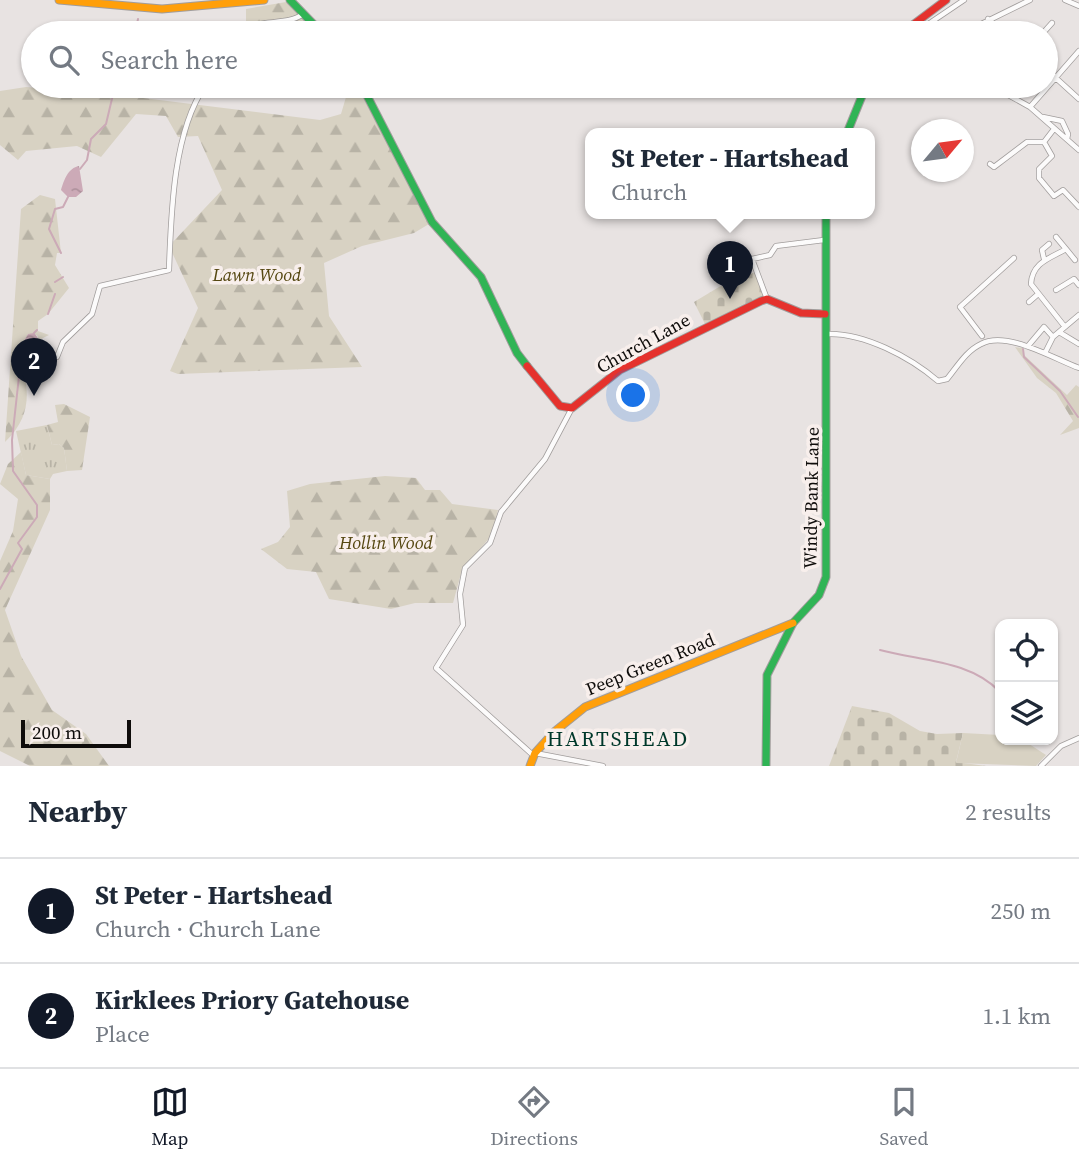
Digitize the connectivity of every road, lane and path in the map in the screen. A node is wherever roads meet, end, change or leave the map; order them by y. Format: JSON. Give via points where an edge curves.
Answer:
{"nodes":[{"id":1,"x":59,"y":0,"type":"edge"},
{"id":2,"x":91,"y":0,"type":"edge"},
{"id":3,"x":264,"y":0,"type":"edge"},
{"id":4,"x":290,"y":0,"type":"edge"},
{"id":5,"x":946,"y":0,"type":"edge"},
{"id":6,"x":964,"y":0,"type":"edge"},
{"id":7,"x":1030,"y":0,"type":"edge"},
{"id":8,"x":1065,"y":0,"type":"edge"},
{"id":9,"x":1079,"y":6,"type":"edge"},
{"id":10,"x":151,"y":7,"type":"junction"},
{"id":11,"x":301,"y":12,"type":"junction"},
{"id":12,"x":988,"y":19,"type":"junction"},
{"id":13,"x":282,"y":21,"type":"edge"},
{"id":14,"x":310,"y":21,"type":"edge"},
{"id":15,"x":918,"y":21,"type":"edge"},
{"id":16,"x":933,"y":21,"type":"edge"},
{"id":17,"x":984,"y":21,"type":"edge"},
{"id":18,"x":990,"y":21,"type":"edge"},
{"id":19,"x":1079,"y":51,"type":"edge"},
{"id":20,"x":1058,"y":75,"type":"edge"},
{"id":21,"x":1058,"y":81,"type":"edge"},
{"id":22,"x":197,"y":98,"type":"edge"},
{"id":23,"x":368,"y":98,"type":"edge"},
{"id":24,"x":861,"y":98,"type":"edge"},
{"id":25,"x":1014,"y":98,"type":"edge"},
{"id":26,"x":1038,"y":98,"type":"edge"},
{"id":27,"x":1079,"y":99,"type":"edge"},
{"id":28,"x":1030,"y":107,"type":"junction"},
{"id":29,"x":1043,"y":117,"type":"junction"},
{"id":30,"x":849,"y":128,"type":"edge"},
{"id":31,"x":1055,"y":129,"type":"junction"},
{"id":32,"x":1067,"y":139,"type":"junction"},
{"id":33,"x":1044,"y":142,"type":"junction"},
{"id":34,"x":1079,"y":150,"type":"edge"},
{"id":35,"x":990,"y":164,"type":"dead end"},
{"id":36,"x":1079,"y":207,"type":"edge"},
{"id":37,"x":825,"y":219,"type":"edge"},
{"id":38,"x":1056,"y":237,"type":"dead end"},
{"id":39,"x":824,"y":240,"type":"junction"},
{"id":40,"x":1049,"y":244,"type":"dead end"},
{"id":41,"x":1066,"y":249,"type":"junction"},
{"id":42,"x":1014,"y":258,"type":"dead end"},
{"id":43,"x":1044,"y":259,"type":"junction"},
{"id":44,"x":1075,"y":260,"type":"dead end"},
{"id":45,"x":1079,"y":285,"type":"edge"},
{"id":46,"x":1056,"y":290,"type":"dead end"},
{"id":47,"x":1037,"y":295,"type":"junction"},
{"id":48,"x":767,"y":299,"type":"junction"},
{"id":49,"x":1029,"y":302,"type":"dead end"},
{"id":50,"x":825,"y":314,"type":"junction"},
{"id":51,"x":1079,"y":315,"type":"edge"},
{"id":52,"x":1065,"y":327,"type":"junction"},
{"id":53,"x":1059,"y":332,"type":"junction"},
{"id":54,"x":826,"y":334,"type":"junction"},
{"id":55,"x":1054,"y":337,"type":"junction"},
{"id":56,"x":985,"y":339,"type":"junction"},
{"id":57,"x":1079,"y":344,"type":"edge"},
{"id":58,"x":1028,"y":346,"type":"junction"},
{"id":59,"x":1045,"y":353,"type":"junction"},
{"id":60,"x":57,"y":357,"type":"dead end"},
{"id":61,"x":1079,"y":368,"type":"edge"},
{"id":62,"x":560,"y":406,"type":"junction"},
{"id":63,"x":572,"y":408,"type":"junction"},
{"id":64,"x":566,"y":418,"type":"junction"},
{"id":65,"x":793,"y":623,"type":"junction"},
{"id":66,"x":1079,"y":738,"type":"edge"},
{"id":67,"x":535,"y":755,"type":"junction"},
{"id":68,"x":530,"y":766,"type":"edge"},
{"id":69,"x":603,"y":766,"type":"edge"},
{"id":70,"x":766,"y":766,"type":"edge"},
{"id":71,"x":1041,"y":766,"type":"edge"}],
"edges":[{"from":1,"to":10,"type":"main road"},
{"from":2,"to":10,"type":"main road"},
{"from":3,"to":10,"type":"main road","via":[[202,8]]},
{"from":4,"to":11,"type":"main road"},
{"from":5,"to":15,"type":"main road"},
{"from":6,"to":16,"type":"street"},
{"from":7,"to":12,"type":"street"},
{"from":8,"to":9,"type":"street"},
{"from":11,"to":13,"type":"street"},
{"from":11,"to":14,"type":"main road"},
{"from":12,"to":17,"type":"street"},
{"from":12,"to":18,"type":"street"},
{"from":19,"to":20,"type":"street"},
{"from":21,"to":27,"type":"street"},
{"from":22,"to":60,"type":"street","via":[[183,143],[169,230],[169,270],[104,283],[88,320],[63,342]]},
{"from":23,"to":62,"type":"main road","via":[[432,222],[481,277],[517,352]]},
{"from":24,"to":30,"type":"main road"},
{"from":25,"to":28,"type":"street"},
{"from":26,"to":28,"type":"street"},
{"from":28,"to":29,"type":"street"},
{"from":29,"to":31,"type":"street"},
{"from":29,"to":32,"type":"street","via":[[1062,121]]},
{"from":31,"to":32,"type":"street"},
{"from":31,"to":33,"type":"street"},
{"from":32,"to":34,"type":"street"},
{"from":33,"to":35,"type":"street","via":[[1027,142],[994,167]]},
{"from":33,"to":36,"type":"street","via":[[1052,156],[1039,169],[1039,178],[1054,196],[1063,190]]},
{"from":37,"to":39,"type":"main road","name":"Windy Bank Lane"},
{"from":38,"to":41,"type":"street"},
{"from":39,"to":48,"type":"street","via":[[776,246],[770,255],[752,260]]},
{"from":39,"to":50,"type":"main road","name":"Windy Bank Lane"},
{"from":40,"to":43,"type":"street","via":[[1042,250]]},
{"from":41,"to":43,"type":"street"},
{"from":41,"to":44,"type":"street"},
{"from":42,"to":56,"type":"street","via":[[960,307]]},
{"from":43,"to":47,"type":"street","via":[[1031,277]]},
{"from":45,"to":46,"type":"street","via":[[1075,278]]},
{"from":47,"to":49,"type":"street"},
{"from":47,"to":52,"type":"street"},
{"from":48,"to":50,"type":"main road","via":[[801,313]]},
{"from":48,"to":63,"type":"main road","name":"Church Lane","via":[[620,370]]},
{"from":50,"to":54,"type":"main road","name":"Windy Bank Lane"},
{"from":51,"to":52,"type":"street"},
{"from":52,"to":53,"type":"street"},
{"from":53,"to":55,"type":"street"},
{"from":53,"to":57,"type":"street"},
{"from":54,"to":56,"type":"street","via":[[846,333],[918,365],[941,381]]},
{"from":54,"to":65,"type":"main road","name":"Windy Bank Lane","via":[[826,577],[819,595]]},
{"from":55,"to":58,"type":"street","via":[[1044,327]]},
{"from":55,"to":59,"type":"street"},
{"from":56,"to":58,"type":"street"},
{"from":58,"to":59,"type":"street"},
{"from":59,"to":61,"type":"street"},
{"from":62,"to":63,"type":"main road"},
{"from":62,"to":64,"type":"street"},
{"from":63,"to":64,"type":"street"},
{"from":64,"to":67,"type":"street","via":[[545,459],[500,512],[490,543],[465,568],[460,594],[463,625],[436,668]]},
{"from":65,"to":67,"type":"main road","name":"Peep Green Road","via":[[597,701],[554,732]]},
{"from":65,"to":70,"type":"main road","name":"Windy Bank Lane","via":[[767,675]]},
{"from":66,"to":71,"type":"street","via":[[1061,746]]},
{"from":67,"to":68,"type":"main road"},
{"from":67,"to":69,"type":"street"}]}
